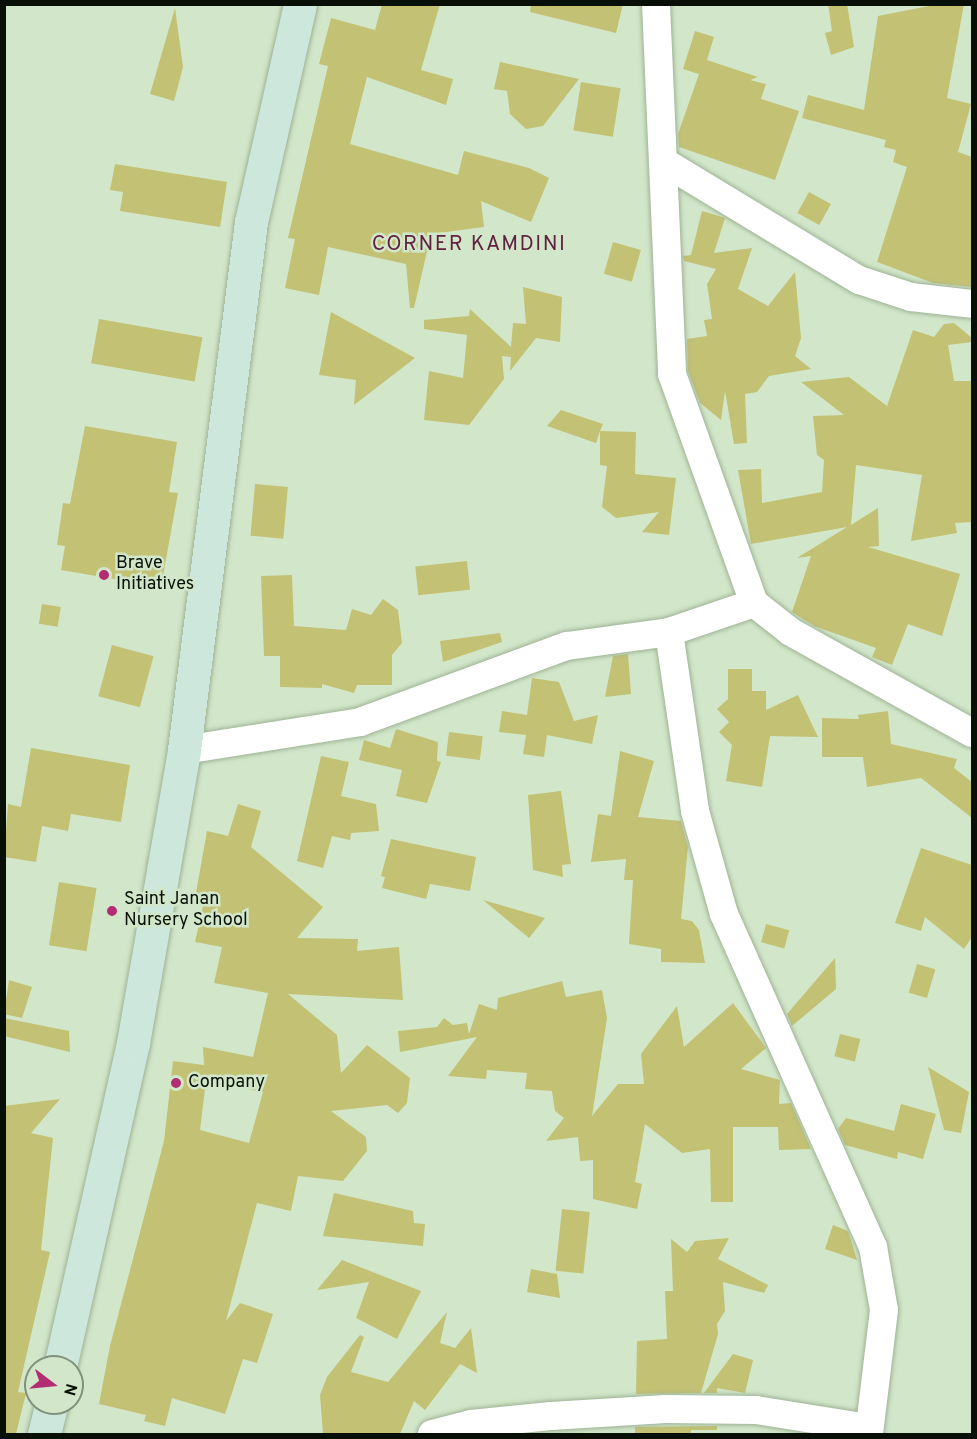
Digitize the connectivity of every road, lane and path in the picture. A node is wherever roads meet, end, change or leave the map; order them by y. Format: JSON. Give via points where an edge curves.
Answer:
{"nodes":[{"id":1,"x":300,"y":4,"type":"edge"},
{"id":2,"x":656,"y":4,"type":"edge"},
{"id":3,"x":664,"y":162,"type":"junction"},
{"id":4,"x":972,"y":304,"type":"edge"},
{"id":5,"x":754,"y":603,"type":"junction"},
{"id":6,"x":669,"y":632,"type":"junction"},
{"id":7,"x":972,"y":732,"type":"edge"},
{"id":8,"x":184,"y":750,"type":"junction"},
{"id":9,"x":63,"y":1355,"type":"edge"},
{"id":10,"x":49,"y":1415,"type":"edge"},
{"id":11,"x":869,"y":1431,"type":"edge"},
{"id":12,"x":44,"y":1434,"type":"edge"},
{"id":13,"x":432,"y":1434,"type":"edge"}],
"edges":[{"from":1,"to":8,"type":"street","via":[[251,222]]},
{"from":2,"to":3,"type":"street"},
{"from":3,"to":4,"type":"street","via":[[860,280],[911,297]]},
{"from":3,"to":5,"type":"street","via":[[672,374]]},
{"from":5,"to":6,"type":"street"},
{"from":5,"to":7,"type":"street","via":[[791,632]]},
{"from":6,"to":8,"type":"street","via":[[567,646],[360,722]]},
{"from":6,"to":11,"type":"street","via":[[695,811],[724,914],[873,1247],[884,1310]]},
{"from":8,"to":9,"type":"street","via":[[133,1043]]},
{"from":10,"to":12,"type":"street"},
{"from":11,"to":13,"type":"street","via":[[756,1410],[666,1409],[539,1417]]}]}
